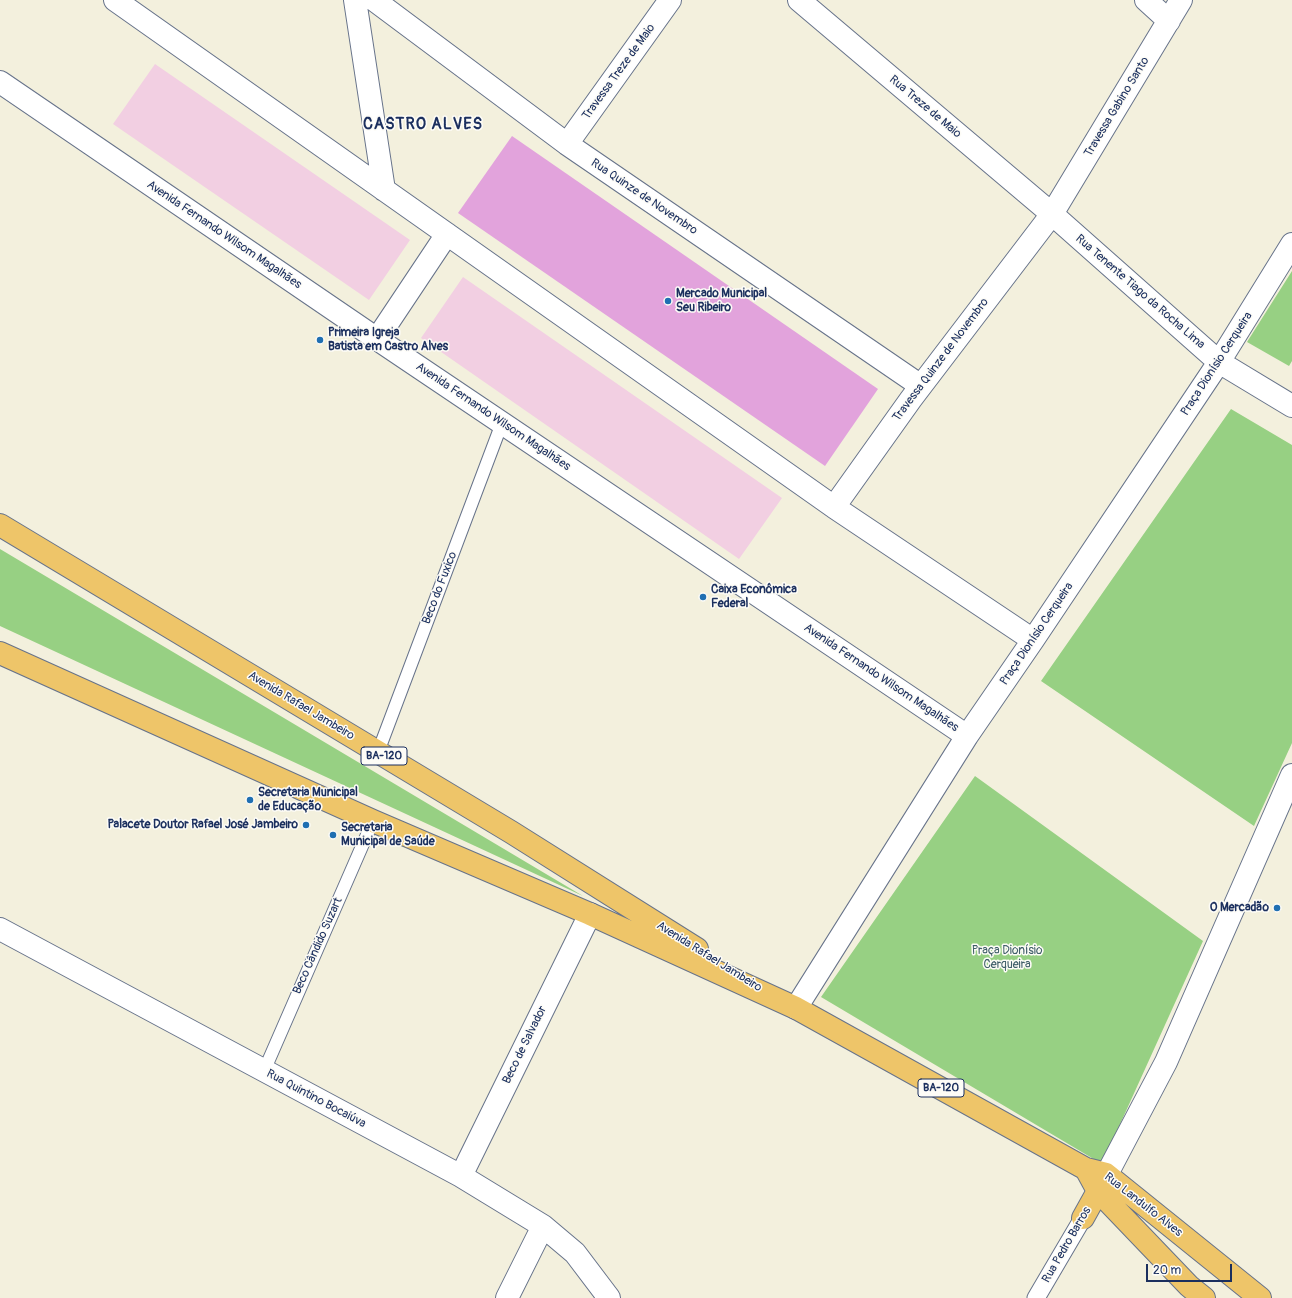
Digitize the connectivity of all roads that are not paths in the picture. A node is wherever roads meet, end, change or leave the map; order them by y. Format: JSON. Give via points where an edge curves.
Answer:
{"nodes":[{"id":1,"x":115,"y":0,"type":"edge"},
{"id":2,"x":355,"y":0,"type":"edge"},
{"id":3,"x":374,"y":0,"type":"edge"},
{"id":4,"x":670,"y":0,"type":"edge"},
{"id":5,"x":799,"y":0,"type":"edge"},
{"id":6,"x":1146,"y":0,"type":"edge"},
{"id":7,"x":1181,"y":0,"type":"edge"},
{"id":8,"x":1170,"y":21,"type":"junction"},
{"id":9,"x":0,"y":82,"type":"edge"},
{"id":10,"x":567,"y":144,"type":"junction"},
{"id":11,"x":384,"y":190,"type":"junction"},
{"id":12,"x":1052,"y":214,"type":"junction"},
{"id":13,"x":447,"y":234,"type":"junction"},
{"id":14,"x":1292,"y":244,"type":"edge"},
{"id":15,"x":377,"y":339,"type":"junction"},
{"id":16,"x":1219,"y":362,"type":"junction"},
{"id":17,"x":921,"y":386,"type":"junction"},
{"id":18,"x":1292,"y":406,"type":"edge"},
{"id":19,"x":502,"y":423,"type":"junction"},
{"id":20,"x":834,"y":507,"type":"junction"},
{"id":21,"x":0,"y":525,"type":"edge"},
{"id":22,"x":1033,"y":640,"type":"junction"},
{"id":23,"x":0,"y":652,"type":"edge"},
{"id":24,"x":966,"y":736,"type":"junction"},
{"id":25,"x":378,"y":752,"type":"junction"},
{"id":26,"x":1292,"y":775,"type":"edge"},
{"id":27,"x":373,"y":821,"type":"junction"},
{"id":28,"x":590,"y":914,"type":"junction"},
{"id":29,"x":0,"y":929,"type":"edge"},
{"id":30,"x":765,"y":993,"type":"junction"},
{"id":31,"x":796,"y":1008,"type":"junction"},
{"id":32,"x":264,"y":1071,"type":"junction"},
{"id":33,"x":461,"y":1176,"type":"junction"},
{"id":34,"x":1097,"y":1178,"type":"junction"},
{"id":35,"x":1083,"y":1218,"type":"joint"},
{"id":36,"x":543,"y":1226,"type":"junction"},
{"id":37,"x":507,"y":1298,"type":"edge"},
{"id":38,"x":609,"y":1298,"type":"edge"},
{"id":39,"x":1036,"y":1298,"type":"edge"},
{"id":40,"x":1204,"y":1298,"type":"edge"},
{"id":41,"x":1260,"y":1298,"type":"edge"}],
"edges":[{"from":1,"to":11,"type":"street"},
{"from":2,"to":11,"type":"street"},
{"from":3,"to":10,"type":"street","name":"Rua Quinze de Novembro"},
{"from":4,"to":10,"type":"street","name":"Travessa Treze de Maio"},
{"from":5,"to":12,"type":"street","name":"Rua Treze de Maio"},
{"from":6,"to":8,"type":"street"},
{"from":7,"to":8,"type":"street","name":"Travessa Gabino Santo"},
{"from":8,"to":12,"type":"street","name":"Travessa Gabino Santo"},
{"from":9,"to":15,"type":"street","name":"Avenida Fernando Wilsom Magalhães"},
{"from":10,"to":17,"type":"street","name":"Rua Quinze de Novembro"},
{"from":11,"to":13,"type":"street"},
{"from":12,"to":16,"type":"street","name":"Rua Tenente Tiago da Rocha Lima"},
{"from":12,"to":17,"type":"street","name":"Travessa Quinze de Novembro"},
{"from":13,"to":15,"type":"street"},
{"from":13,"to":20,"type":"street"},
{"from":14,"to":16,"type":"street","name":"Praça Dionísio Cerqueira"},
{"from":15,"to":19,"type":"street","name":"Avenida Fernando Wilsom Magalhães"},
{"from":16,"to":18,"type":"street","name":"Rua Tenente Tiago da Rocha Lima"},
{"from":16,"to":22,"type":"street","name":"Praça Dionísio Cerqueira"},
{"from":17,"to":20,"type":"street","name":"Travessa Quinze de Novembro"},
{"from":19,"to":24,"type":"street","name":"Avenida Fernando Wilsom Magalhães"},
{"from":19,"to":25,"type":"lane","name":"Beco do Fuxico"},
{"from":20,"to":22,"type":"street"},
{"from":21,"to":25,"type":"main road","name":"Avenida Rafael Jambeiro","number":"BA-120"},
{"from":22,"to":24,"type":"street","name":"Praça Dionísio Cerqueira"},
{"from":23,"to":27,"type":"main road","name":"Avenida Rafael Jambeiro","number":"BA-120"},
{"from":24,"to":31,"type":"street","name":"Praça Dionísio Cerqueira"},
{"from":25,"to":30,"type":"main road","name":"Avenida Rafael Jambeiro","number":"BA-120","via":[[511,832]]},
{"from":26,"to":34,"type":"street","via":[[1166,1062]]},
{"from":27,"to":28,"type":"main road","name":"Avenida Rafael Jambeiro","number":"BA-120"},
{"from":27,"to":32,"type":"lane","name":"Beco Cândido Suzart"},
{"from":28,"to":30,"type":"main road","name":"Avenida Rafael Jambeiro","number":"BA-120"},
{"from":28,"to":33,"type":"street","name":"Beco de Salvador"},
{"from":29,"to":32,"type":"street","name":"Rua Quintino Bocaiúva"},
{"from":30,"to":31,"type":"main road","number":"BA-120"},
{"from":31,"to":34,"type":"main road","number":"BA-120"},
{"from":32,"to":33,"type":"street","name":"Rua Quintino Bocaiúva"},
{"from":33,"to":36,"type":"street","name":"Rua Quintino Bocaiúva"},
{"from":34,"to":35,"type":"main road","name":"Rua Pedro Barros"},
{"from":34,"to":40,"type":"main road","name":"Rua Landulfo Alves","number":"BA-120","via":[[1189,1286]]},
{"from":34,"to":41,"type":"main road","name":"Rua Landulfo Alves","number":"BA-120"},
{"from":35,"to":39,"type":"street","name":"Rua Pedro Barros"},
{"from":36,"to":37,"type":"street"},
{"from":36,"to":38,"type":"street","name":"Rua Quintino Bocaiúva","via":[[575,1253]]}]}
